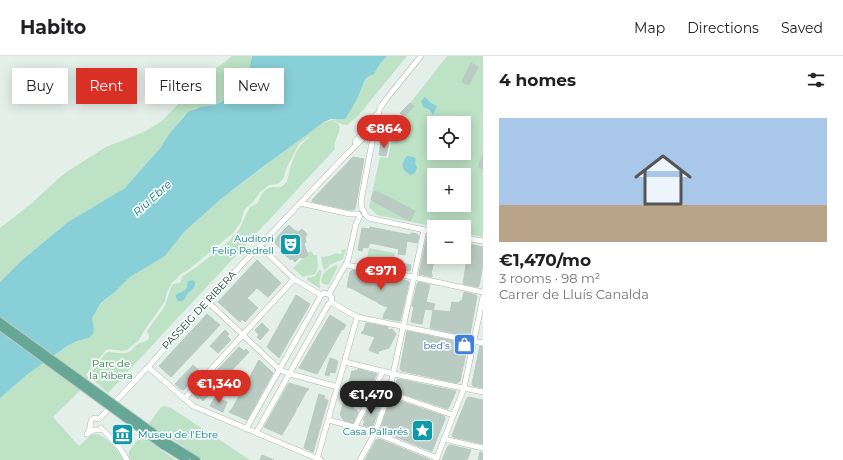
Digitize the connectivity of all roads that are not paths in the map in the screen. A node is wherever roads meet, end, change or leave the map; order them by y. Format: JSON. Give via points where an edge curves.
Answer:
{"nodes":[{"id":1,"x":421,"y":56,"type":"edge"},
{"id":2,"x":380,"y":108,"type":"junction"},
{"id":3,"x":377,"y":118,"type":"junction"},
{"id":4,"x":364,"y":137,"type":"junction"},
{"id":5,"x":372,"y":141,"type":"junction"},
{"id":6,"x":344,"y":157,"type":"junction"},
{"id":7,"x":300,"y":203,"type":"junction"},
{"id":8,"x":361,"y":213,"type":"junction"},
{"id":9,"x":424,"y":230,"type":"junction"},
{"id":10,"x":427,"y":231,"type":"edge"},
{"id":11,"x":471,"y":239,"type":"edge"},
{"id":12,"x":483,"y":241,"type":"edge"},
{"id":13,"x":260,"y":246,"type":"junction"},
{"id":14,"x":346,"y":265,"type":"junction"},
{"id":15,"x":413,"y":277,"type":"junction"},
{"id":16,"x":294,"y":279,"type":"junction"},
{"id":17,"x":483,"y":292,"type":"edge"},
{"id":18,"x":329,"y":294,"type":"junction"},
{"id":19,"x":320,"y":297,"type":"junction"},
{"id":20,"x":483,"y":297,"type":"edge"},
{"id":21,"x":206,"y":302,"type":"junction"},
{"id":22,"x":329,"y":304,"type":"junction"},
{"id":23,"x":357,"y":317,"type":"junction"},
{"id":24,"x":0,"y":321,"type":"edge"},
{"id":25,"x":404,"y":327,"type":"junction"},
{"id":26,"x":0,"y":328,"type":"edge"},
{"id":27,"x":243,"y":335,"type":"junction"},
{"id":28,"x":474,"y":341,"type":"junction"},
{"id":29,"x":483,"y":343,"type":"edge"},
{"id":30,"x":345,"y":362,"type":"junction"},
{"id":31,"x":148,"y":367,"type":"junction"},
{"id":32,"x":280,"y":370,"type":"junction"},
{"id":33,"x":383,"y":371,"type":"junction"},
{"id":34,"x":290,"y":374,"type":"junction"},
{"id":35,"x":394,"y":374,"type":"junction"},
{"id":36,"x":338,"y":387,"type":"junction"},
{"id":37,"x":464,"y":388,"type":"junction"},
{"id":38,"x":483,"y":392,"type":"edge"},
{"id":39,"x":389,"y":393,"type":"junction"},
{"id":40,"x":184,"y":399,"type":"junction"},
{"id":41,"x":453,"y":415,"type":"junction"},
{"id":42,"x":100,"y":419,"type":"junction"},
{"id":43,"x":329,"y":420,"type":"junction"},
{"id":44,"x":354,"y":427,"type":"junction"},
{"id":45,"x":101,"y":428,"type":"junction"},
{"id":46,"x":246,"y":429,"type":"junction"},
{"id":47,"x":256,"y":433,"type":"junction"},
{"id":48,"x":375,"y":433,"type":"junction"},
{"id":49,"x":444,"y":439,"type":"junction"},
{"id":50,"x":164,"y":444,"type":"junction"},
{"id":51,"x":483,"y":448,"type":"edge"},
{"id":52,"x":319,"y":459,"type":"edge"},
{"id":53,"x":437,"y":459,"type":"edge"},
{"id":54,"x":127,"y":460,"type":"edge"},
{"id":55,"x":186,"y":460,"type":"edge"},
{"id":56,"x":197,"y":460,"type":"edge"},
{"id":57,"x":360,"y":460,"type":"edge"}],
"edges":[{"from":1,"to":2,"type":"street"},
{"from":2,"to":3,"type":"street"},
{"from":2,"to":6,"type":"street"},
{"from":3,"to":4,"type":"street"},
{"from":3,"to":5,"type":"street"},
{"from":4,"to":5,"type":"street"},
{"from":4,"to":6,"type":"street"},
{"from":5,"to":8,"type":"street"},
{"from":6,"to":7,"type":"street","name":"PASSEIG DE RIBERA"},
{"from":7,"to":8,"type":"street","via":[[350,214]]},
{"from":7,"to":13,"type":"street","name":"PASSEIG DE RIBERA"},
{"from":8,"to":9,"type":"street","via":[[369,218]]},
{"from":8,"to":14,"type":"street"},
{"from":9,"to":10,"type":"street"},
{"from":9,"to":15,"type":"street"},
{"from":11,"to":12,"type":"street"},
{"from":13,"to":16,"type":"street"},
{"from":13,"to":21,"type":"street","name":"PASSEIG DE RIBERA"},
{"from":14,"to":15,"type":"street"},
{"from":14,"to":18,"type":"street"},
{"from":15,"to":17,"type":"street"},
{"from":15,"to":25,"type":"street"},
{"from":16,"to":19,"type":"street"},
{"from":16,"to":27,"type":"street"},
{"from":18,"to":19,"type":"street","via":[[325,293]]},
{"from":18,"to":22,"type":"street","via":[[332,298]]},
{"from":19,"to":22,"type":"street","via":[[322,304]]},
{"from":19,"to":32,"type":"street"},
{"from":20,"to":28,"type":"street"},
{"from":21,"to":27,"type":"street"},
{"from":21,"to":31,"type":"street","name":"PASSEIG DE RIBERA"},
{"from":22,"to":23,"type":"street"},
{"from":22,"to":34,"type":"street"},
{"from":23,"to":25,"type":"street"},
{"from":23,"to":30,"type":"street"},
{"from":24,"to":50,"type":"main road","bridge":true},
{"from":25,"to":28,"type":"street"},
{"from":25,"to":35,"type":"street"},
{"from":26,"to":50,"type":"main road","bridge":true},
{"from":27,"to":32,"type":"street"},
{"from":27,"to":40,"type":"street"},
{"from":28,"to":29,"type":"street"},
{"from":28,"to":37,"type":"street"},
{"from":30,"to":33,"type":"street"},
{"from":30,"to":36,"type":"street"},
{"from":31,"to":40,"type":"street"},
{"from":31,"to":42,"type":"street","name":"PASSEIG DE RIBERA"},
{"from":32,"to":34,"type":"street"},
{"from":32,"to":46,"type":"street"},
{"from":33,"to":35,"type":"street"},
{"from":33,"to":44,"type":"street"},
{"from":34,"to":36,"type":"street"},
{"from":34,"to":47,"type":"street"},
{"from":35,"to":37,"type":"street"},
{"from":35,"to":39,"type":"street"},
{"from":36,"to":43,"type":"street"},
{"from":37,"to":38,"type":"street"},
{"from":37,"to":41,"type":"street"},
{"from":39,"to":41,"type":"street"},
{"from":39,"to":48,"type":"street"},
{"from":40,"to":46,"type":"street","via":[[193,406]]},
{"from":41,"to":49,"type":"street"},
{"from":42,"to":45,"type":"street","via":[[103,424]]},
{"from":42,"to":45,"type":"street","via":[[92,419],[90,423],[92,428]]},
{"from":43,"to":44,"type":"street"},
{"from":43,"to":52,"type":"street"},
{"from":44,"to":48,"type":"street"},
{"from":45,"to":54,"type":"street"},
{"from":46,"to":47,"type":"street"},
{"from":47,"to":52,"type":"street"},
{"from":48,"to":53,"type":"street"},
{"from":48,"to":57,"type":"street"},
{"from":49,"to":51,"type":"street"},
{"from":49,"to":53,"type":"street"},
{"from":50,"to":55,"type":"main road"},
{"from":50,"to":56,"type":"main road"}]}
